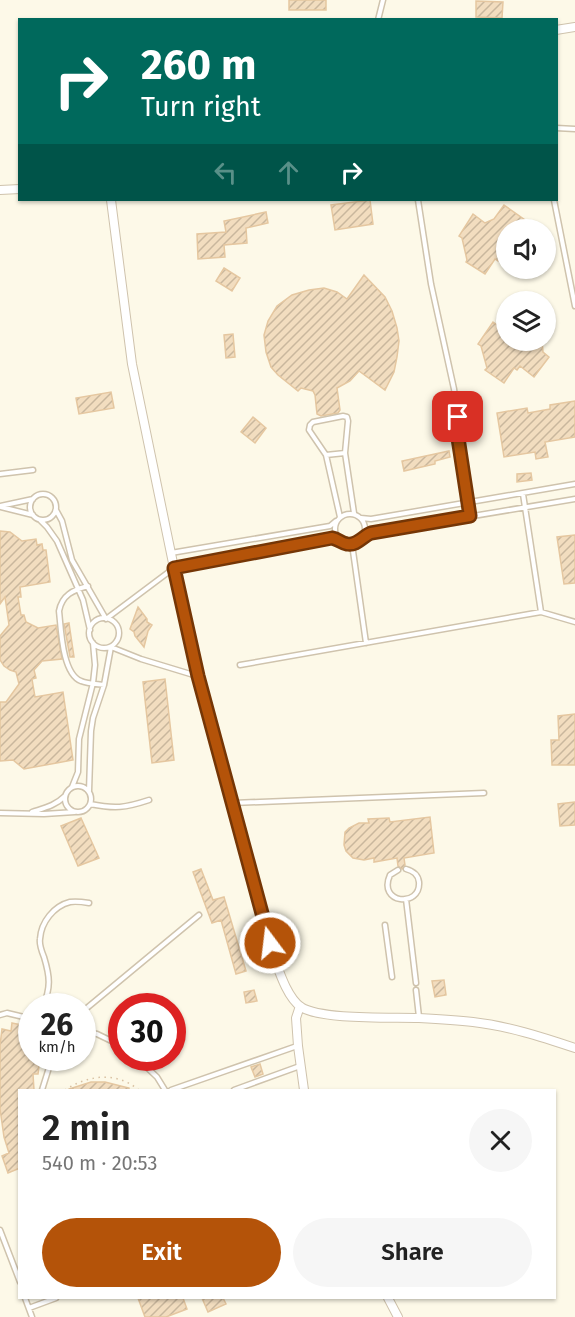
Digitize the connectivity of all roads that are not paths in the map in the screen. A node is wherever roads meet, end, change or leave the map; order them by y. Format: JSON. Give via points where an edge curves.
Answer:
{"nodes":[{"id":1,"x":383,"y":0,"type":"edge"},
{"id":2,"x":378,"y":18,"type":"edge"},
{"id":3,"x":575,"y":27,"type":"edge"},
{"id":4,"x":558,"y":30,"type":"edge"},
{"id":5,"x":558,"y":128,"type":"edge"},
{"id":6,"x":575,"y":129,"type":"edge"},
{"id":7,"x":18,"y":189,"type":"edge"},
{"id":8,"x":0,"y":190,"type":"edge"},
{"id":9,"x":111,"y":201,"type":"edge"},
{"id":10,"x":418,"y":201,"type":"edge"},
{"id":11,"x":554,"y":201,"type":"edge"},
{"id":12,"x":575,"y":306,"type":"edge"},
{"id":13,"x":345,"y":453,"type":"junction"},
{"id":14,"x":326,"y":455,"type":"junction"},
{"id":15,"x":33,"y":470,"type":"dead end"},
{"id":16,"x":0,"y":474,"type":"edge"},
{"id":17,"x":575,"y":484,"type":"edge"},
{"id":18,"x":523,"y":494,"type":"junction"},
{"id":19,"x":34,"y":499,"type":"junction"},
{"id":20,"x":575,"y":499,"type":"edge"},
{"id":21,"x":469,"y":503,"type":"junction"},
{"id":22,"x":0,"y":507,"type":"edge"},
{"id":23,"x":524,"y":507,"type":"junction"},
{"id":24,"x":56,"y":510,"type":"junction"},
{"id":25,"x":354,"y":513,"type":"junction"},
{"id":26,"x":33,"y":515,"type":"junction"},
{"id":27,"x":470,"y":516,"type":"junction"},
{"id":28,"x":340,"y":517,"type":"junction"},
{"id":29,"x":361,"y":518,"type":"junction"},
{"id":30,"x":40,"y":520,"type":"junction"},
{"id":31,"x":336,"y":521,"type":"junction"},
{"id":32,"x":363,"y":536,"type":"junction"},
{"id":33,"x":339,"y":539,"type":"junction"},
{"id":34,"x":352,"y":544,"type":"junction"},
{"id":35,"x":171,"y":554,"type":"junction"},
{"id":36,"x":174,"y":568,"type":"junction"},
{"id":37,"x":88,"y":586,"type":"junction"},
{"id":38,"x":78,"y":589,"type":"junction"},
{"id":39,"x":542,"y":612,"type":"junction"},
{"id":40,"x":106,"y":619,"type":"junction"},
{"id":41,"x":575,"y":622,"type":"edge"},
{"id":42,"x":90,"y":630,"type":"junction"},
{"id":43,"x":93,"y":643,"type":"junction"},
{"id":44,"x":366,"y":643,"type":"junction"},
{"id":45,"x":111,"y":647,"type":"junction"},
{"id":46,"x":240,"y":665,"type":"dead end"},
{"id":47,"x":198,"y":676,"type":"junction"},
{"id":48,"x":93,"y":683,"type":"junction"},
{"id":49,"x":104,"y":685,"type":"junction"},
{"id":50,"x":72,"y":787,"type":"junction"},
{"id":51,"x":89,"y":791,"type":"junction"},
{"id":52,"x":484,"y":793,"type":"dead end"},
{"id":53,"x":66,"y":795,"type":"junction"},
{"id":54,"x":149,"y":800,"type":"dead end"},
{"id":55,"x":233,"y":803,"type":"junction"},
{"id":56,"x":90,"y":804,"type":"junction"},
{"id":57,"x":76,"y":812,"type":"junction"},
{"id":58,"x":0,"y":813,"type":"edge"},
{"id":59,"x":28,"y":813,"type":"junction"},
{"id":60,"x":406,"y":869,"type":"dead end"},
{"id":61,"x":398,"y":870,"type":"dead end"},
{"id":62,"x":406,"y":899,"type":"junction"},
{"id":63,"x":89,"y":903,"type":"dead end"},
{"id":64,"x":199,"y":915,"type":"dead end"},
{"id":65,"x":385,"y":925,"type":"dead end"},
{"id":66,"x":392,"y":977,"type":"dead end"},
{"id":67,"x":416,"y":983,"type":"dead end"},
{"id":68,"x":416,"y":990,"type":"dead end"},
{"id":69,"x":48,"y":993,"type":"edge"},
{"id":70,"x":96,"y":1000,"type":"edge"},
{"id":71,"x":300,"y":1006,"type":"junction"},
{"id":72,"x":0,"y":1015,"type":"edge"},
{"id":73,"x":18,"y":1016,"type":"edge"},
{"id":74,"x":419,"y":1018,"type":"junction"},
{"id":75,"x":298,"y":1046,"type":"junction"},
{"id":76,"x":575,"y":1048,"type":"edge"},
{"id":77,"x":300,"y":1066,"type":"junction"},
{"id":78,"x":48,"y":1071,"type":"edge"},
{"id":79,"x":151,"y":1071,"type":"edge"},
{"id":80,"x":42,"y":1089,"type":"edge"},
{"id":81,"x":164,"y":1089,"type":"edge"},
{"id":82,"x":174,"y":1089,"type":"edge"},
{"id":83,"x":237,"y":1089,"type":"edge"},
{"id":84,"x":304,"y":1089,"type":"edge"},
{"id":85,"x":0,"y":1230,"type":"edge"},
{"id":86,"x":18,"y":1277,"type":"edge"},
{"id":87,"x":25,"y":1299,"type":"edge"},
{"id":88,"x":53,"y":1299,"type":"edge"},
{"id":89,"x":389,"y":1299,"type":"edge"},
{"id":90,"x":29,"y":1308,"type":"junction"},
{"id":91,"x":32,"y":1317,"type":"edge"},
{"id":92,"x":398,"y":1317,"type":"edge"}],
"edges":[{"from":1,"to":2,"type":"lane"},
{"from":3,"to":4,"type":"street"},
{"from":5,"to":6,"type":"lane"},
{"from":7,"to":8,"type":"street"},
{"from":9,"to":35,"type":"street","via":[[132,364]]},
{"from":10,"to":21,"type":"lane","via":[[454,389]]},
{"from":11,"to":12,"type":"lane"},
{"from":13,"to":14,"type":"lane"},
{"from":13,"to":14,"type":"lane","via":[[348,421],[343,416],[310,425],[309,430]]},
{"from":13,"to":25,"type":"lane"},
{"from":14,"to":28,"type":"lane"},
{"from":15,"to":16,"type":"lane"},
{"from":17,"to":18,"type":"lane"},
{"from":18,"to":21,"type":"lane"},
{"from":18,"to":23,"type":"lane"},
{"from":19,"to":22,"type":"lane"},
{"from":19,"to":24,"type":"lane","via":[[49,496]]},
{"from":19,"to":26,"type":"lane","via":[[30,507]]},
{"from":20,"to":23,"type":"lane"},
{"from":21,"to":27,"type":"lane"},
{"from":21,"to":29,"type":"lane"},
{"from":22,"to":26,"type":"lane"},
{"from":23,"to":27,"type":"lane"},
{"from":23,"to":39,"type":"lane"},
{"from":24,"to":30,"type":"lane","via":[[48,519]]},
{"from":24,"to":37,"type":"lane","via":[[72,560]]},
{"from":25,"to":28,"type":"lane"},
{"from":25,"to":29,"type":"lane"},
{"from":26,"to":30,"type":"lane"},
{"from":27,"to":32,"type":"lane"},
{"from":28,"to":31,"type":"lane"},
{"from":29,"to":32,"type":"lane","via":[[365,526]]},
{"from":30,"to":38,"type":"lane","via":[[57,541]]},
{"from":31,"to":33,"type":"lane","via":[[334,531]]},
{"from":31,"to":35,"type":"lane","via":[[330,526]]},
{"from":32,"to":34,"type":"lane"},
{"from":33,"to":34,"type":"lane"},
{"from":33,"to":36,"type":"lane"},
{"from":34,"to":44,"type":"lane"},
{"from":35,"to":36,"type":"street"},
{"from":36,"to":40,"type":"lane"},
{"from":36,"to":47,"type":"street"},
{"from":37,"to":38,"type":"lane"},
{"from":37,"to":40,"type":"lane"},
{"from":38,"to":42,"type":"lane"},
{"from":38,"to":48,"type":"lane","via":[[60,604],[60,625],[70,672],[81,682]]},
{"from":39,"to":41,"type":"lane"},
{"from":39,"to":44,"type":"lane"},
{"from":40,"to":42,"type":"lane","via":[[98,620]]},
{"from":40,"to":45,"type":"lane","via":[[114,622],[119,631]]},
{"from":42,"to":43,"type":"lane"},
{"from":43,"to":45,"type":"lane","via":[[101,648]]},
{"from":43,"to":48,"type":"lane"},
{"from":44,"to":46,"type":"lane"},
{"from":45,"to":47,"type":"lane"},
{"from":45,"to":49,"type":"lane"},
{"from":47,"to":55,"type":"street"},
{"from":48,"to":49,"type":"lane"},
{"from":48,"to":50,"type":"lane"},
{"from":49,"to":51,"type":"lane","via":[[90,731]]},
{"from":50,"to":51,"type":"lane"},
{"from":50,"to":53,"type":"lane"},
{"from":51,"to":56,"type":"lane"},
{"from":52,"to":55,"type":"lane"},
{"from":53,"to":57,"type":"lane","via":[[66,803]]},
{"from":53,"to":59,"type":"lane","via":[[49,807]]},
{"from":54,"to":56,"type":"lane","via":[[117,808]]},
{"from":55,"to":71,"type":"street","via":[[274,960]]},
{"from":56,"to":57,"type":"lane"},
{"from":57,"to":59,"type":"lane"},
{"from":58,"to":59,"type":"lane"},
{"from":60,"to":62,"type":"lane","via":[[413,872],[419,885],[415,895]]},
{"from":61,"to":62,"type":"lane","via":[[390,875],[389,890],[396,898]]},
{"from":62,"to":67,"type":"lane"},
{"from":63,"to":69,"type":"lane","via":[[59,906],[42,930],[39,941],[49,972]]},
{"from":64,"to":70,"type":"lane"},
{"from":65,"to":66,"type":"lane"},
{"from":68,"to":74,"type":"lane"},
{"from":71,"to":74,"type":"street","via":[[332,1015]]},
{"from":71,"to":75,"type":"street","via":[[296,1018]]},
{"from":72,"to":73,"type":"lane"},
{"from":74,"to":76,"type":"street","via":[[491,1025]]},
{"from":75,"to":77,"type":"street"},
{"from":75,"to":82,"type":"lane"},
{"from":77,"to":83,"type":"lane"},
{"from":77,"to":84,"type":"street"},
{"from":78,"to":80,"type":"lane"},
{"from":79,"to":81,"type":"lane"},
{"from":85,"to":86,"type":"lane"},
{"from":87,"to":90,"type":"lane"},
{"from":88,"to":90,"type":"lane"},
{"from":89,"to":92,"type":"street"},
{"from":90,"to":91,"type":"lane"}]}
